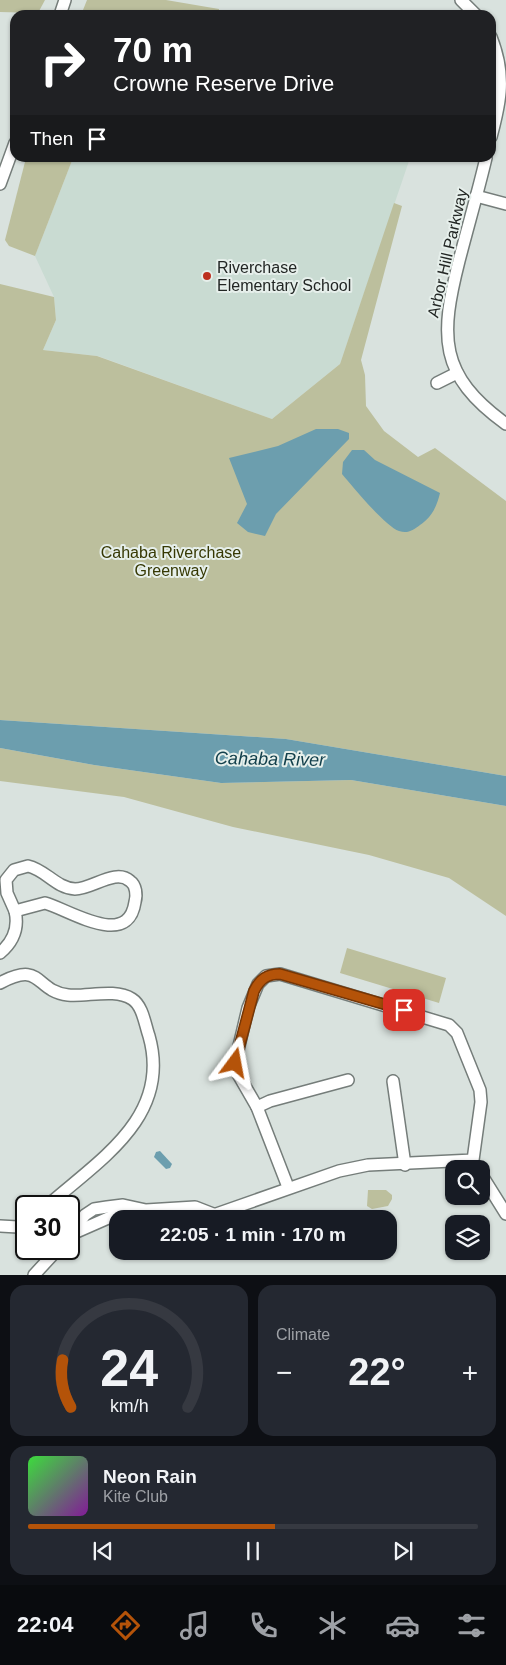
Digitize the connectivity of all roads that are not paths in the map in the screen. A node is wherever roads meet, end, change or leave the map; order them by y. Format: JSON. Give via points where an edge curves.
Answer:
{"nodes":[{"id":1,"x":70,"y":0,"type":"edge"},
{"id":2,"x":461,"y":0,"type":"edge"},
{"id":3,"x":62,"y":8,"type":"edge"},
{"id":4,"x":471,"y":10,"type":"edge"},
{"id":5,"x":496,"y":51,"type":"edge"},
{"id":6,"x":504,"y":71,"type":"edge"},
{"id":7,"x":496,"y":117,"type":"edge"},
{"id":8,"x":10,"y":157,"type":"edge"},
{"id":9,"x":485,"y":162,"type":"edge"},
{"id":10,"x":0,"y":184,"type":"edge"},
{"id":11,"x":476,"y":196,"type":"junction"},
{"id":12,"x":506,"y":204,"type":"edge"},
{"id":13,"x":457,"y":373,"type":"junction"},
{"id":14,"x":438,"y":383,"type":"dead end"},
{"id":15,"x":506,"y":424,"type":"edge"},
{"id":16,"x":16,"y":911,"type":"junction"},
{"id":17,"x":0,"y":953,"type":"edge"},
{"id":18,"x":0,"y":983,"type":"edge"},
{"id":19,"x":348,"y":1080,"type":"dead end"},
{"id":20,"x":393,"y":1081,"type":"dead end"},
{"id":21,"x":257,"y":1107,"type":"junction"},
{"id":22,"x":475,"y":1160,"type":"edge"},
{"id":23,"x":405,"y":1164,"type":"junction"},
{"id":24,"x":445,"y":1165,"type":"edge"},
{"id":25,"x":288,"y":1187,"type":"junction"},
{"id":26,"x":490,"y":1188,"type":"edge"},
{"id":27,"x":59,"y":1195,"type":"edge"},
{"id":28,"x":146,"y":1210,"type":"edge"},
{"id":29,"x":146,"y":1210,"type":"edge"},
{"id":30,"x":199,"y":1210,"type":"edge"},
{"id":31,"x":225,"y":1210,"type":"edge"},
{"id":32,"x":506,"y":1214,"type":"edge"},
{"id":33,"x":109,"y":1217,"type":"edge"},
{"id":34,"x":80,"y":1222,"type":"edge"},
{"id":35,"x":15,"y":1225,"type":"edge"},
{"id":36,"x":0,"y":1226,"type":"edge"},
{"id":37,"x":80,"y":1229,"type":"edge"},
{"id":38,"x":48,"y":1260,"type":"edge"},
{"id":39,"x":34,"y":1275,"type":"edge"}],
"edges":[{"from":1,"to":3,"type":"street"},
{"from":2,"to":4,"type":"street"},
{"from":5,"to":6,"type":"street"},
{"from":6,"to":7,"type":"street"},
{"from":8,"to":10,"type":"street"},
{"from":9,"to":11,"type":"street","name":"Arbor Hill Parkway"},
{"from":11,"to":12,"type":"street"},
{"from":11,"to":13,"type":"street","name":"Arbor Hill Parkway","via":[[447,316],[449,349]]},
{"from":13,"to":14,"type":"street"},
{"from":13,"to":15,"type":"street","name":"Arbor Hill Parkway","via":[[476,400]]},
{"from":16,"to":16,"type":"street","via":[[45,902],[85,921],[112,924],[129,917],[136,893],[124,877],[76,889],[53,881],[36,868],[21,867],[6,880],[7,893]]},
{"from":16,"to":17,"type":"street","via":[[14,936]]},
{"from":18,"to":27,"type":"street","via":[[16,974],[25,974],[58,993],[120,995],[133,999],[141,1010],[151,1045],[154,1077],[145,1108],[137,1122]]},
{"from":19,"to":21,"type":"street"},
{"from":20,"to":23,"type":"street"},
{"from":21,"to":22,"type":"street","via":[[235,1063],[248,1008],[258,984],[266,976],[280,974],[449,1025],[457,1034],[480,1090]]},
{"from":21,"to":25,"type":"street"},
{"from":23,"to":24,"type":"street"},
{"from":23,"to":25,"type":"street","via":[[368,1165]]},
{"from":25,"to":31,"type":"street"},
{"from":26,"to":32,"type":"street"},
{"from":28,"to":30,"type":"street","via":[[195,1207]]},
{"from":29,"to":34,"type":"street","via":[[123,1206],[94,1209]]},
{"from":33,"to":37,"type":"street"},
{"from":35,"to":36,"type":"street"},
{"from":38,"to":39,"type":"street"}]}
